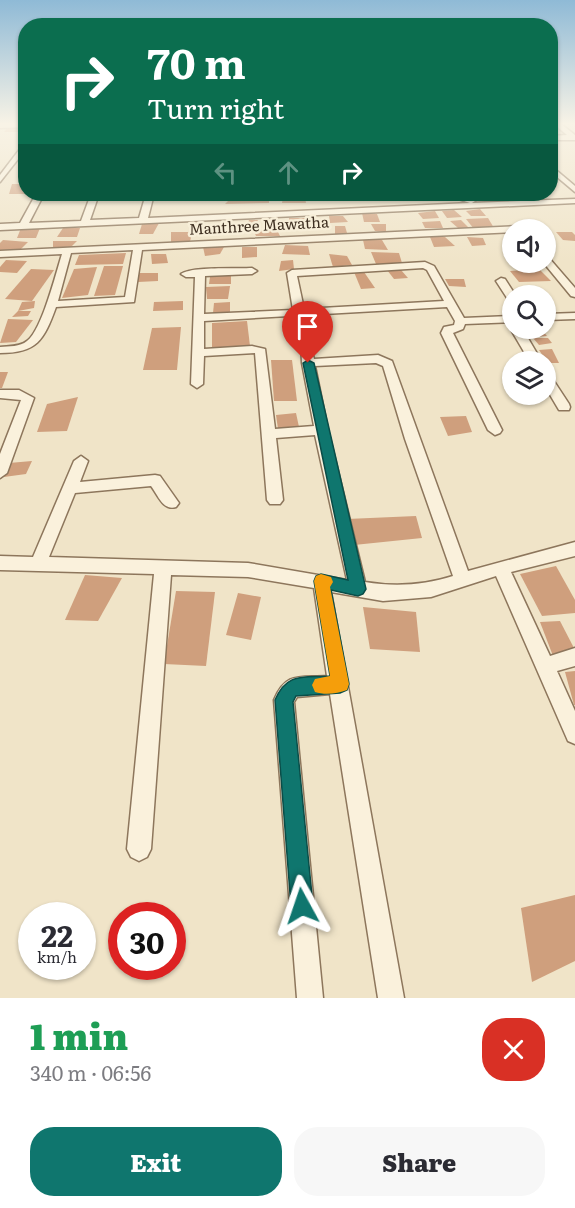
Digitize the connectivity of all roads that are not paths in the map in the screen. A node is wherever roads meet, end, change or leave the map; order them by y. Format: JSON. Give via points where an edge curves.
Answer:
{"nodes":[{"id":1,"x":558,"y":174,"type":"edge"},
{"id":2,"x":575,"y":190,"type":"edge"},
{"id":3,"x":36,"y":201,"type":"edge"},
{"id":4,"x":92,"y":201,"type":"edge"},
{"id":5,"x":148,"y":201,"type":"edge"},
{"id":6,"x":472,"y":201,"type":"edge"},
{"id":7,"x":496,"y":201,"type":"edge"},
{"id":8,"x":575,"y":201,"type":"edge"},
{"id":9,"x":483,"y":204,"type":"junction"},
{"id":10,"x":499,"y":204,"type":"junction"},
{"id":11,"x":505,"y":212,"type":"dead end"},
{"id":12,"x":143,"y":220,"type":"junction"},
{"id":13,"x":84,"y":224,"type":"junction"},
{"id":14,"x":23,"y":226,"type":"junction"},
{"id":15,"x":0,"y":228,"type":"edge"},
{"id":16,"x":502,"y":230,"type":"edge"},
{"id":17,"x":138,"y":246,"type":"junction"},
{"id":18,"x":67,"y":251,"type":"junction"},
{"id":19,"x":0,"y":254,"type":"edge"},
{"id":20,"x":252,"y":271,"type":"dead end"},
{"id":21,"x":556,"y":271,"type":"edge"},
{"id":22,"x":200,"y":273,"type":"junction"},
{"id":23,"x":186,"y":274,"type":"dead end"},
{"id":24,"x":501,"y":281,"type":"dead end"},
{"id":25,"x":504,"y":285,"type":"edge"},
{"id":26,"x":574,"y":290,"type":"edge"},
{"id":27,"x":51,"y":304,"type":"junction"},
{"id":28,"x":450,"y":304,"type":"junction"},
{"id":29,"x":299,"y":312,"type":"junction"},
{"id":30,"x":575,"y":316,"type":"edge"},
{"id":31,"x":556,"y":317,"type":"edge"},
{"id":32,"x":199,"y":318,"type":"junction"},
{"id":33,"x":459,"y":321,"type":"junction"},
{"id":34,"x":502,"y":323,"type":"edge"},
{"id":35,"x":304,"y":344,"type":"dead end"},
{"id":36,"x":0,"y":350,"type":"edge"},
{"id":37,"x":199,"y":353,"type":"junction"},
{"id":38,"x":308,"y":363,"type":"junction"},
{"id":39,"x":197,"y":384,"type":"dead end"},
{"id":40,"x":0,"y":394,"type":"edge"},
{"id":41,"x":556,"y":394,"type":"edge"},
{"id":42,"x":564,"y":407,"type":"dead end"},
{"id":43,"x":321,"y":430,"type":"junction"},
{"id":44,"x":495,"y":430,"type":"dead end"},
{"id":45,"x":268,"y":434,"type":"junction"},
{"id":46,"x":81,"y":460,"type":"dead end"},
{"id":47,"x":0,"y":474,"type":"edge"},
{"id":48,"x":71,"y":488,"type":"junction"},
{"id":49,"x":275,"y":500,"type":"dead end"},
{"id":50,"x":171,"y":503,"type":"dead end"},
{"id":51,"x":575,"y":549,"type":"edge"},
{"id":52,"x":0,"y":563,"type":"edge"},
{"id":53,"x":39,"y":563,"type":"junction"},
{"id":54,"x":163,"y":568,"type":"junction"},
{"id":55,"x":501,"y":568,"type":"junction"},
{"id":56,"x":463,"y":580,"type":"junction"},
{"id":57,"x":321,"y":581,"type":"junction"},
{"id":58,"x":358,"y":589,"type":"junction"},
{"id":59,"x":575,"y":657,"type":"edge"},
{"id":60,"x":545,"y":666,"type":"junction"},
{"id":61,"x":340,"y":684,"type":"junction"},
{"id":62,"x":575,"y":734,"type":"edge"},
{"id":63,"x":139,"y":849,"type":"dead end"},
{"id":64,"x":310,"y":998,"type":"edge"},
{"id":65,"x":391,"y":998,"type":"edge"}],
"edges":[{"from":1,"to":2,"type":"street"},
{"from":3,"to":14,"type":"street"},
{"from":4,"to":13,"type":"street"},
{"from":5,"to":12,"type":"street"},
{"from":6,"to":9,"type":"street"},
{"from":7,"to":10,"type":"street"},
{"from":8,"to":10,"type":"street","via":[[565,205]]},
{"from":9,"to":10,"type":"street"},
{"from":9,"to":12,"type":"street"},
{"from":10,"to":11,"type":"street"},
{"from":12,"to":13,"type":"street"},
{"from":13,"to":14,"type":"street"},
{"from":14,"to":15,"type":"street"},
{"from":16,"to":17,"type":"street","name":"Manthree Mawatha"},
{"from":17,"to":18,"type":"street","name":"Manthree Mawatha"},
{"from":17,"to":27,"type":"street","via":[[130,300]]},
{"from":18,"to":19,"type":"street","name":"Manthree Mawatha"},
{"from":18,"to":27,"type":"street"},
{"from":20,"to":22,"type":"street"},
{"from":21,"to":26,"type":"street"},
{"from":22,"to":23,"type":"street"},
{"from":22,"to":32,"type":"street"},
{"from":24,"to":25,"type":"street"},
{"from":27,"to":36,"type":"street","via":[[36,340],[21,348]]},
{"from":28,"to":29,"type":"street"},
{"from":28,"to":29,"type":"street","via":[[427,266],[292,273]]},
{"from":28,"to":33,"type":"street"},
{"from":29,"to":32,"type":"street"},
{"from":30,"to":31,"type":"street"},
{"from":32,"to":37,"type":"street"},
{"from":33,"to":34,"type":"street"},
{"from":33,"to":44,"type":"street","via":[[459,327],[448,329],[447,333]]},
{"from":35,"to":38,"type":"street"},
{"from":37,"to":39,"type":"street"},
{"from":37,"to":45,"type":"street","via":[[261,351]]},
{"from":38,"to":43,"type":"street"},
{"from":38,"to":56,"type":"street","via":[[378,359],[388,364]]},
{"from":40,"to":47,"type":"street","via":[[19,393],[28,398]]},
{"from":41,"to":42,"type":"street"},
{"from":43,"to":45,"type":"street"},
{"from":43,"to":58,"type":"street"},
{"from":45,"to":49,"type":"street"},
{"from":46,"to":48,"type":"street"},
{"from":48,"to":50,"type":"street","via":[[155,480]]},
{"from":48,"to":53,"type":"street"},
{"from":51,"to":55,"type":"street"},
{"from":52,"to":53,"type":"street"},
{"from":53,"to":54,"type":"street"},
{"from":54,"to":57,"type":"street","via":[[248,570]]},
{"from":54,"to":63,"type":"street"},
{"from":55,"to":56,"type":"street"},
{"from":55,"to":60,"type":"street"},
{"from":56,"to":58,"type":"street","via":[[431,590],[383,593]]},
{"from":57,"to":58,"type":"street"},
{"from":57,"to":61,"type":"street"},
{"from":59,"to":60,"type":"street"},
{"from":60,"to":62,"type":"street"},
{"from":61,"to":64,"type":"street","via":[[291,688],[284,700]]},
{"from":61,"to":65,"type":"street"}]}
